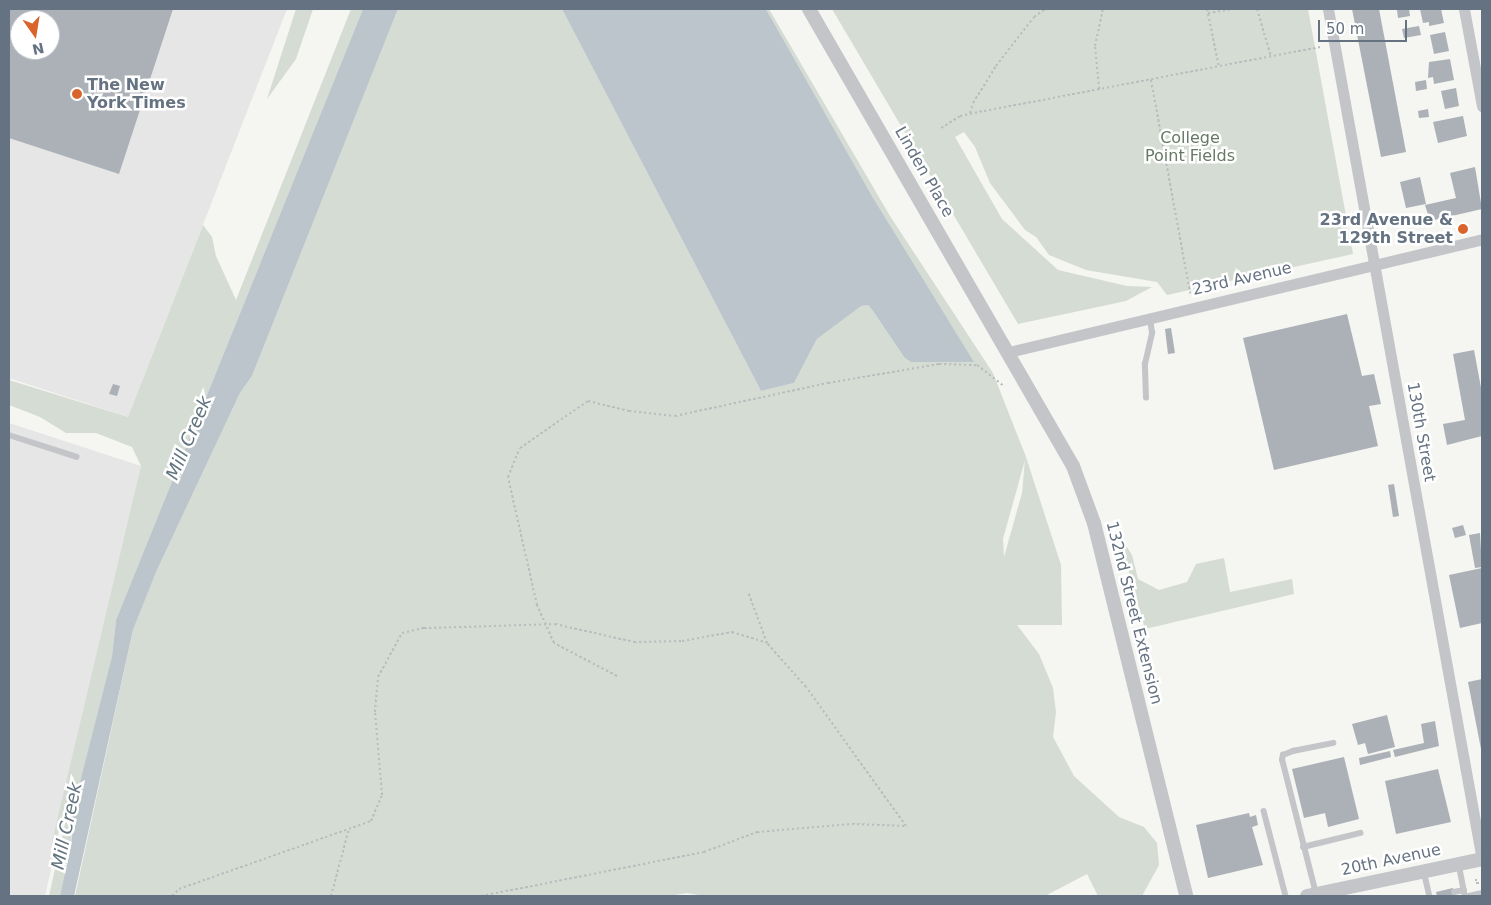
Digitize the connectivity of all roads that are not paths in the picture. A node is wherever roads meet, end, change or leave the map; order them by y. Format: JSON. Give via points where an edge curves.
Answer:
{"nodes":[{"id":1,"x":809,"y":9,"type":"edge"},
{"id":2,"x":1328,"y":9,"type":"edge"},
{"id":3,"x":1464,"y":9,"type":"edge"},
{"id":4,"x":1482,"y":106,"type":"edge"},
{"id":5,"x":1482,"y":239,"type":"edge"},
{"id":6,"x":1375,"y":264,"type":"junction"},
{"id":7,"x":1150,"y":316,"type":"junction"},
{"id":8,"x":1009,"y":352,"type":"junction"},
{"id":9,"x":1146,"y":398,"type":"dead end"},
{"id":10,"x":9,"y":435,"type":"edge"},
{"id":11,"x":77,"y":457,"type":"dead end"},
{"id":12,"x":1333,"y":743,"type":"dead end"},
{"id":13,"x":1264,"y":811,"type":"dead end"},
{"id":14,"x":1360,"y":833,"type":"dead end"},
{"id":15,"x":1303,"y":846,"type":"junction"},
{"id":16,"x":1482,"y":860,"type":"edge"},
{"id":17,"x":1459,"y":864,"type":"junction"},
{"id":18,"x":1424,"y":871,"type":"junction"},
{"id":19,"x":1351,"y":892,"type":"edge"},
{"id":20,"x":1454,"y":892,"type":"dead end"},
{"id":21,"x":1482,"y":893,"type":"edge"},
{"id":22,"x":1466,"y":894,"type":"edge"},
{"id":23,"x":1312,"y":895,"type":"edge"},
{"id":24,"x":1186,"y":896,"type":"edge"},
{"id":25,"x":1286,"y":896,"type":"edge"},
{"id":26,"x":1430,"y":896,"type":"edge"}],
"edges":[{"from":1,"to":8,"type":"street","name":"Linden Place"},
{"from":2,"to":6,"type":"street","name":"130th Street"},
{"from":3,"to":4,"type":"street"},
{"from":5,"to":6,"type":"street","name":"23rd Avenue"},
{"from":6,"to":7,"type":"street","name":"23rd Avenue"},
{"from":6,"to":16,"type":"street","name":"130th Street"},
{"from":7,"to":8,"type":"street","name":"23rd Avenue"},
{"from":7,"to":9,"type":"lane","via":[[1152,333],[1146,364]]},
{"from":8,"to":24,"type":"street","name":"132nd Street Extension","via":[[1073,466],[1094,523]]},
{"from":10,"to":11,"type":"lane"},
{"from":12,"to":15,"type":"lane","via":[[1283,756]]},
{"from":13,"to":25,"type":"lane"},
{"from":14,"to":15,"type":"lane"},
{"from":15,"to":23,"type":"lane"},
{"from":16,"to":17,"type":"street","name":"20th Avenue"},
{"from":17,"to":18,"type":"street","name":"20th Avenue"},
{"from":17,"to":22,"type":"lane"},
{"from":18,"to":19,"type":"street","name":"20th Avenue"},
{"from":18,"to":26,"type":"lane"},
{"from":19,"to":23,"type":"street","name":"20th Avenue"},
{"from":20,"to":22,"type":"lane"},
{"from":21,"to":22,"type":"lane"}]}
